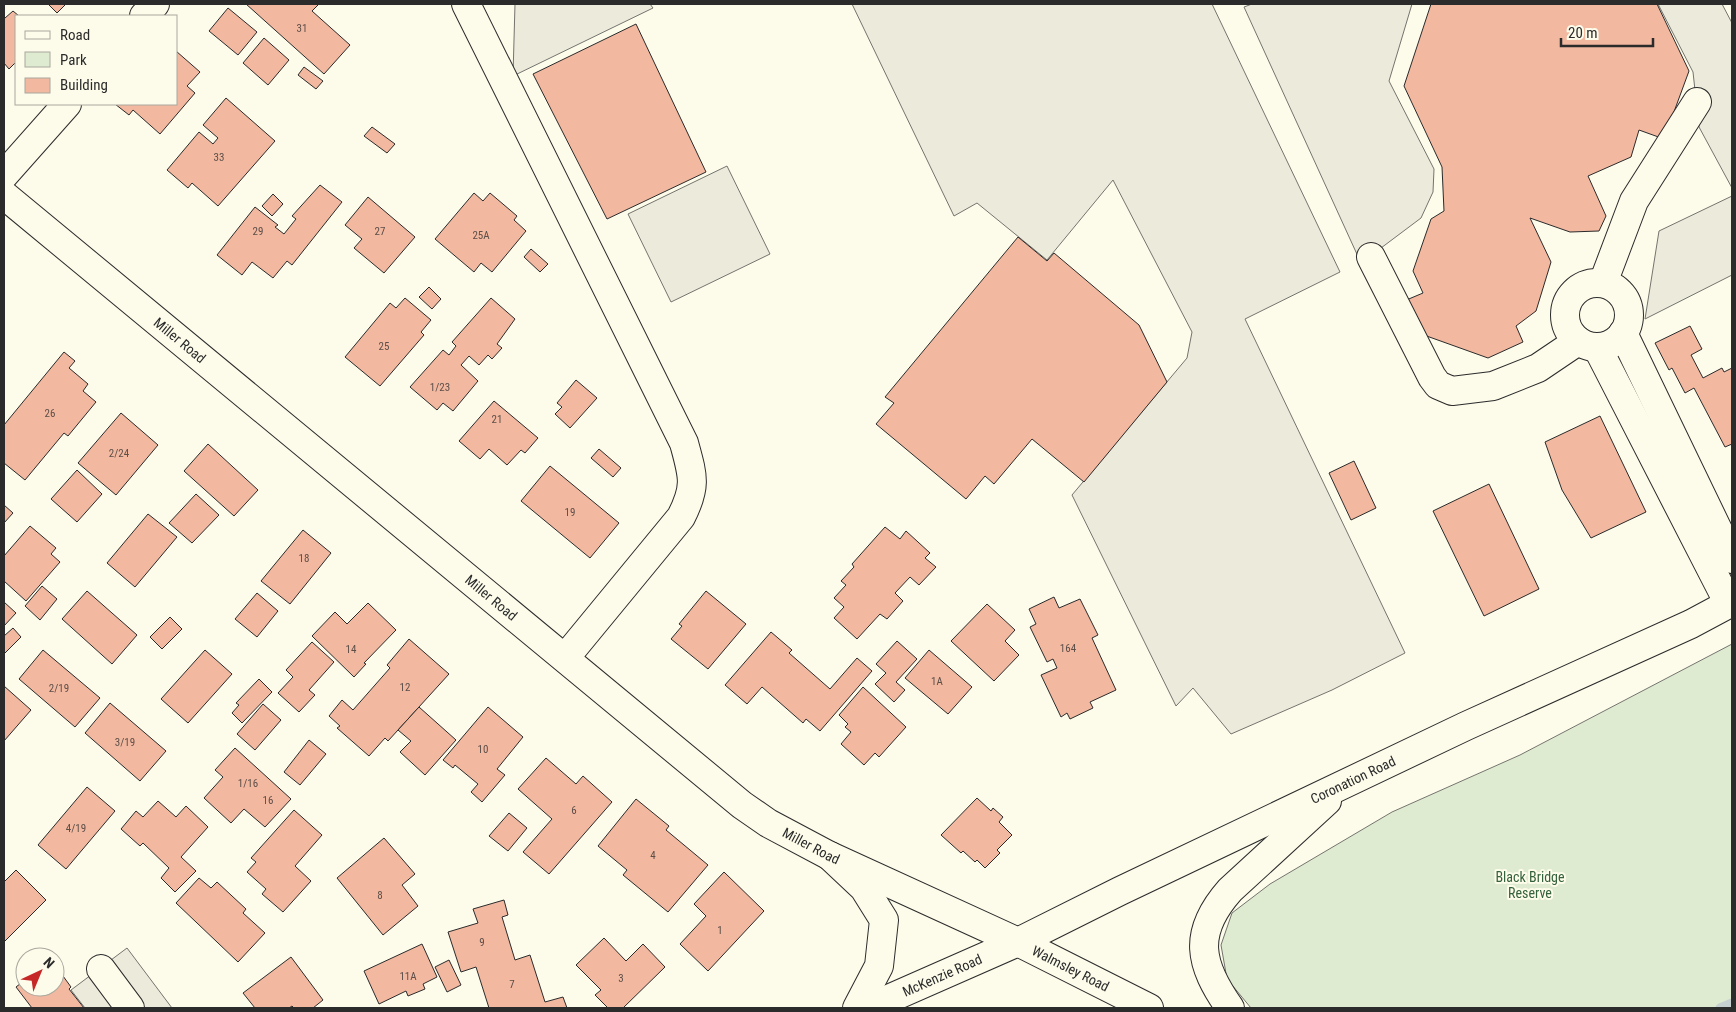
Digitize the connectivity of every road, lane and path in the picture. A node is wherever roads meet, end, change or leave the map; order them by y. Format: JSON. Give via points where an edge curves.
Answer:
{"nodes":[{"id":1,"x":155,"y":4,"type":"edge"},
{"id":2,"x":466,"y":4,"type":"edge"},
{"id":3,"x":145,"y":15,"type":"edge"},
{"id":4,"x":1697,"y":102,"type":"dead end"},
{"id":5,"x":66,"y":105,"type":"edge"},
{"id":6,"x":4,"y":175,"type":"edge"},
{"id":7,"x":4,"y":195,"type":"edge"},
{"id":8,"x":1371,"y":257,"type":"dead end"},
{"id":9,"x":1603,"y":283,"type":"junction"},
{"id":10,"x":1623,"y":333,"type":"junction"},
{"id":11,"x":1588,"y":344,"type":"junction"},
{"id":12,"x":1732,"y":559,"type":"edge"},
{"id":13,"x":1731,"y":605,"type":"edge"},
{"id":14,"x":565,"y":658,"type":"junction"},
{"id":15,"x":1349,"y":782,"type":"junction"},
{"id":16,"x":830,"y":856,"type":"junction"},
{"id":17,"x":1018,"y":942,"type":"junction"},
{"id":18,"x":101,"y":969,"type":"dead end"},
{"id":19,"x":130,"y":1008,"type":"edge"},
{"id":20,"x":857,"y":1008,"type":"edge"},
{"id":21,"x":868,"y":1008,"type":"edge"},
{"id":22,"x":1150,"y":1008,"type":"edge"},
{"id":23,"x":1230,"y":1008,"type":"edge"}],
"edges":[{"from":1,"to":3,"type":"main road"},
{"from":2,"to":14,"type":"main road","via":[[684,443],[693,474],[692,497],[681,517]]},
{"from":4,"to":9,"type":"main road","via":[[1634,201]]},
{"from":5,"to":6,"type":"main road"},
{"from":7,"to":14,"type":"main road","name":"Miller Road"},
{"from":8,"to":11,"type":"main road","via":[[1432,377],[1438,385],[1452,391],[1493,386]]},
{"from":9,"to":10,"type":"main road","via":[[1618,290],[1628,306]]},
{"from":9,"to":11,"type":"main road","via":[[1581,286],[1567,302],[1564,312],[1570,333]]},
{"from":10,"to":11,"type":"main road","via":[[1616,340]]},
{"from":10,"to":12,"type":"main road"},
{"from":11,"to":13,"type":"main road"},
{"from":13,"to":15,"type":"main road","name":"Coronation Road"},
{"from":14,"to":16,"type":"main road","name":"Miller Road","via":[[742,805],[768,823]]},
{"from":15,"to":17,"type":"main road","name":"Coronation Road"},
{"from":15,"to":23,"type":"main road","via":[[1230,890],[1208,921],[1203,939],[1206,965]]},
{"from":16,"to":17,"type":"main road","name":"Miller Road"},
{"from":16,"to":20,"type":"main road","via":[[864,888],[884,920],[879,966]]},
{"from":17,"to":21,"type":"main road","name":"McKenzie Road"},
{"from":17,"to":22,"type":"main road","name":"Walmsley Road"},
{"from":18,"to":19,"type":"main road"}]}
